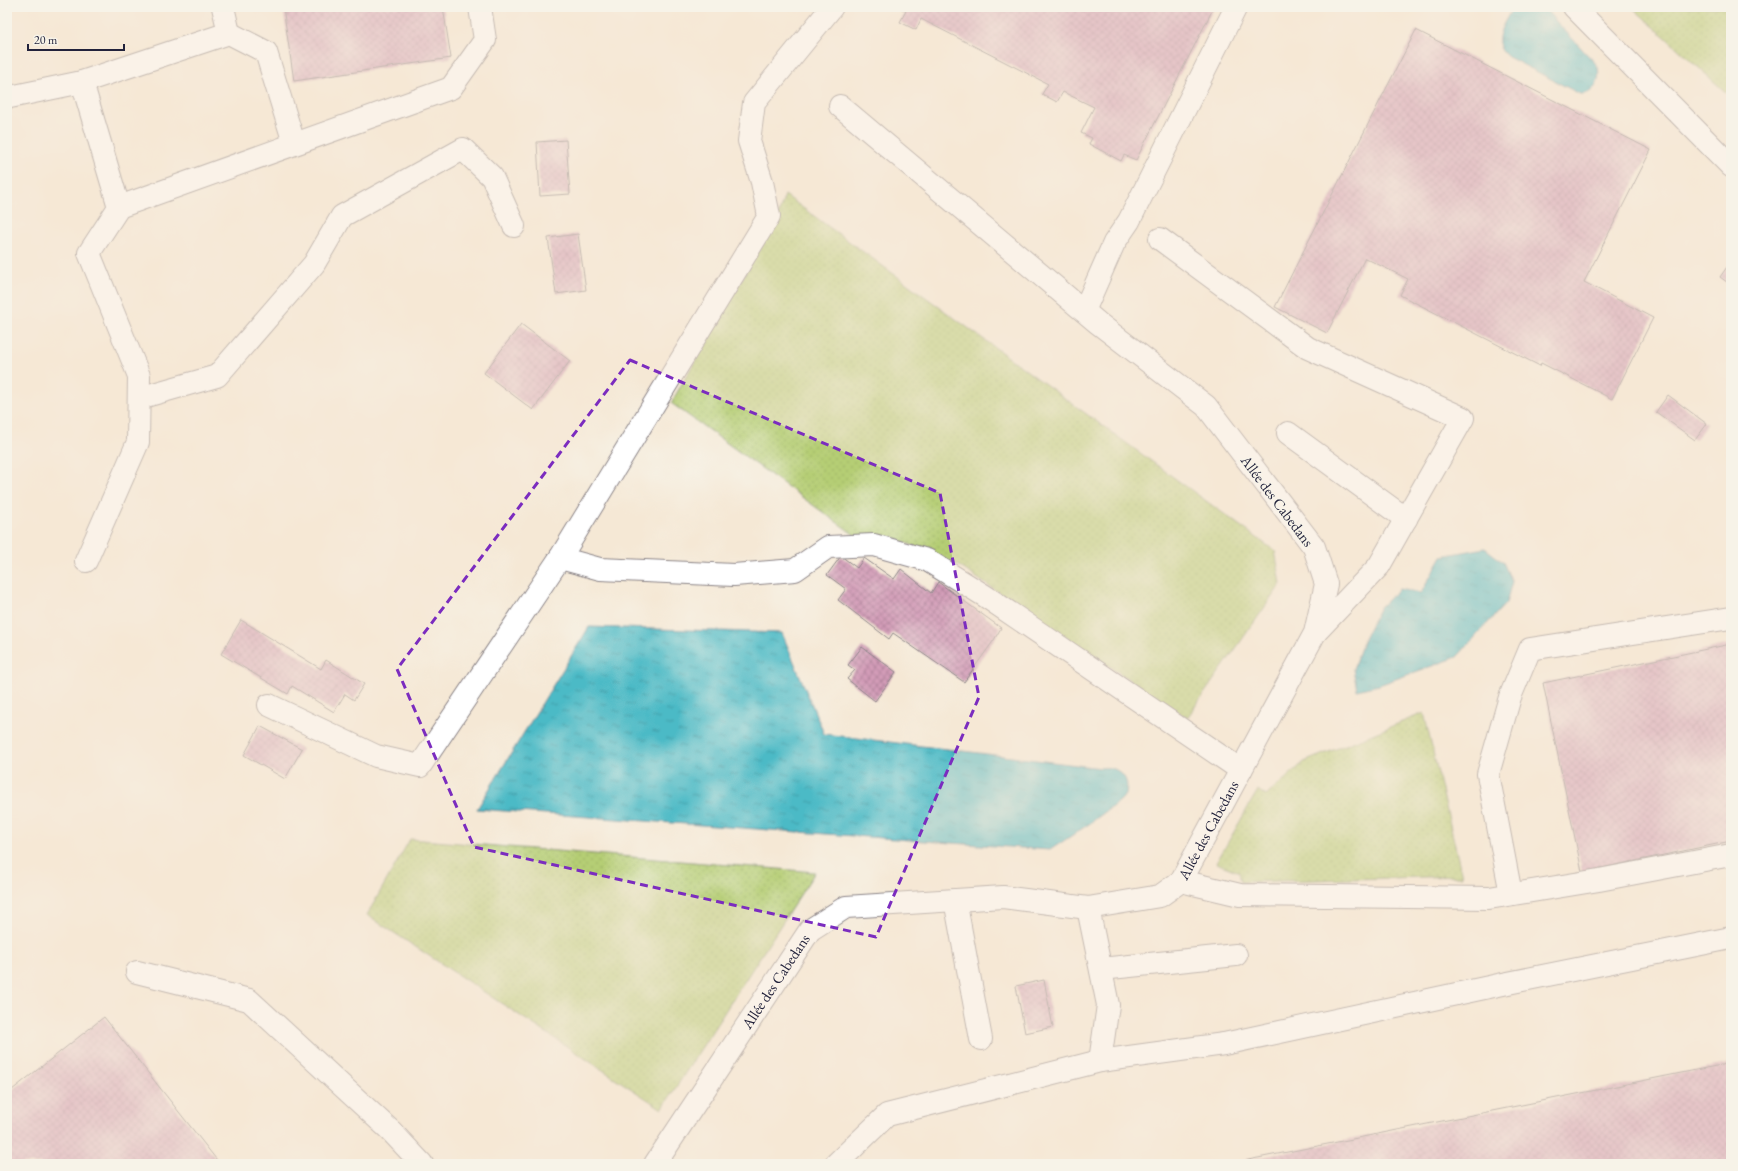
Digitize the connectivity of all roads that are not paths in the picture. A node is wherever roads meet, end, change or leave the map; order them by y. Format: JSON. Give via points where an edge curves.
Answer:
{"nodes":[{"id":1,"x":223,"y":7,"type":"edge"},
{"id":2,"x":480,"y":7,"type":"edge"},
{"id":3,"x":832,"y":7,"type":"edge"},
{"id":4,"x":1236,"y":7,"type":"edge"},
{"id":5,"x":1574,"y":7,"type":"edge"},
{"id":6,"x":229,"y":33,"type":"junction"},
{"id":7,"x":82,"y":82,"type":"junction"},
{"id":8,"x":7,"y":94,"type":"edge"},
{"id":9,"x":840,"y":106,"type":"dead end"},
{"id":10,"x":294,"y":143,"type":"junction"},
{"id":11,"x":1731,"y":166,"type":"edge"},
{"id":12,"x":119,"y":207,"type":"junction"},
{"id":13,"x":514,"y":226,"type":"dead end"},
{"id":14,"x":1160,"y":239,"type":"dead end"},
{"id":15,"x":1091,"y":317,"type":"junction"},
{"id":16,"x":139,"y":398,"type":"junction"},
{"id":17,"x":1288,"y":434,"type":"dead end"},
{"id":18,"x":1406,"y":519,"type":"junction"},
{"id":19,"x":560,"y":558,"type":"junction"},
{"id":20,"x":86,"y":561,"type":"dead end"},
{"id":21,"x":1731,"y":618,"type":"edge"},
{"id":22,"x":1315,"y":633,"type":"junction"},
{"id":23,"x":269,"y":705,"type":"dead end"},
{"id":24,"x":1241,"y":770,"type":"junction"},
{"id":25,"x":1731,"y":855,"type":"edge"},
{"id":26,"x":1181,"y":881,"type":"junction"},
{"id":27,"x":1511,"y":894,"type":"junction"},
{"id":28,"x":955,"y":900,"type":"junction"},
{"id":29,"x":1088,"y":908,"type":"junction"},
{"id":30,"x":1731,"y":938,"type":"edge"},
{"id":31,"x":1236,"y":955,"type":"dead end"},
{"id":32,"x":1101,"y":969,"type":"junction"},
{"id":33,"x":137,"y":972,"type":"dead end"},
{"id":34,"x":981,"y":1039,"type":"dead end"},
{"id":35,"x":1100,"y":1061,"type":"junction"},
{"id":36,"x":422,"y":1164,"type":"edge"},
{"id":37,"x":655,"y":1164,"type":"edge"},
{"id":38,"x":836,"y":1164,"type":"edge"}],
"edges":[{"from":1,"to":6,"type":"street"},
{"from":2,"to":10,"type":"street","via":[[485,40],[451,88]]},
{"from":3,"to":19,"type":"street","via":[[754,104],[749,141],[769,216]]},
{"from":4,"to":15,"type":"street","via":[[1129,221],[1114,243]]},
{"from":5,"to":11,"type":"street"},
{"from":6,"to":7,"type":"street"},
{"from":6,"to":10,"type":"street","via":[[266,52]]},
{"from":7,"to":8,"type":"street","via":[[10,97]]},
{"from":7,"to":12,"type":"street"},
{"from":9,"to":15,"type":"street","name":"Allée des Cabedans"},
{"from":10,"to":12,"type":"street"},
{"from":12,"to":16,"type":"street","via":[[89,253],[139,376]]},
{"from":13,"to":16,"type":"street","via":[[492,177],[463,149],[342,216],[314,264],[217,376]]},
{"from":14,"to":18,"type":"street","via":[[1308,348],[1463,418]]},
{"from":15,"to":22,"type":"street","name":"Allée des Cabedans","via":[[1206,406],[1314,547],[1326,584]]},
{"from":16,"to":20,"type":"street","via":[[138,442]]},
{"from":17,"to":18,"type":"street"},
{"from":18,"to":22,"type":"street","via":[[1379,566]]},
{"from":19,"to":23,"type":"street","via":[[420,766],[376,756]]},
{"from":19,"to":24,"type":"street","via":[[600,569],[734,575],[795,570],[828,547],[874,546],[927,560],[992,601]]},
{"from":21,"to":27,"type":"street","via":[[1530,649],[1510,697],[1488,774]]},
{"from":22,"to":24,"type":"street","name":"Allée des Cabedans"},
{"from":24,"to":26,"type":"street","name":"Allée des Cabedans"},
{"from":25,"to":27,"type":"street"},
{"from":26,"to":27,"type":"street","via":[[1240,895],[1489,898]]},
{"from":26,"to":29,"type":"street","name":"Allée des Cabedans","via":[[1160,896]]},
{"from":28,"to":29,"type":"street","name":"Allée des Cabedans","via":[[1003,897]]},
{"from":28,"to":34,"type":"street"},
{"from":28,"to":37,"type":"street","name":"Allée des Cabedans","via":[[846,908],[810,930]]},
{"from":29,"to":32,"type":"street"},
{"from":30,"to":35,"type":"street","via":[[1224,1044]]},
{"from":31,"to":32,"type":"street"},
{"from":32,"to":35,"type":"street","via":[[1108,1005]]},
{"from":33,"to":36,"type":"street","via":[[249,1000],[391,1131]]},
{"from":35,"to":38,"type":"street","via":[[887,1115]]}]}
